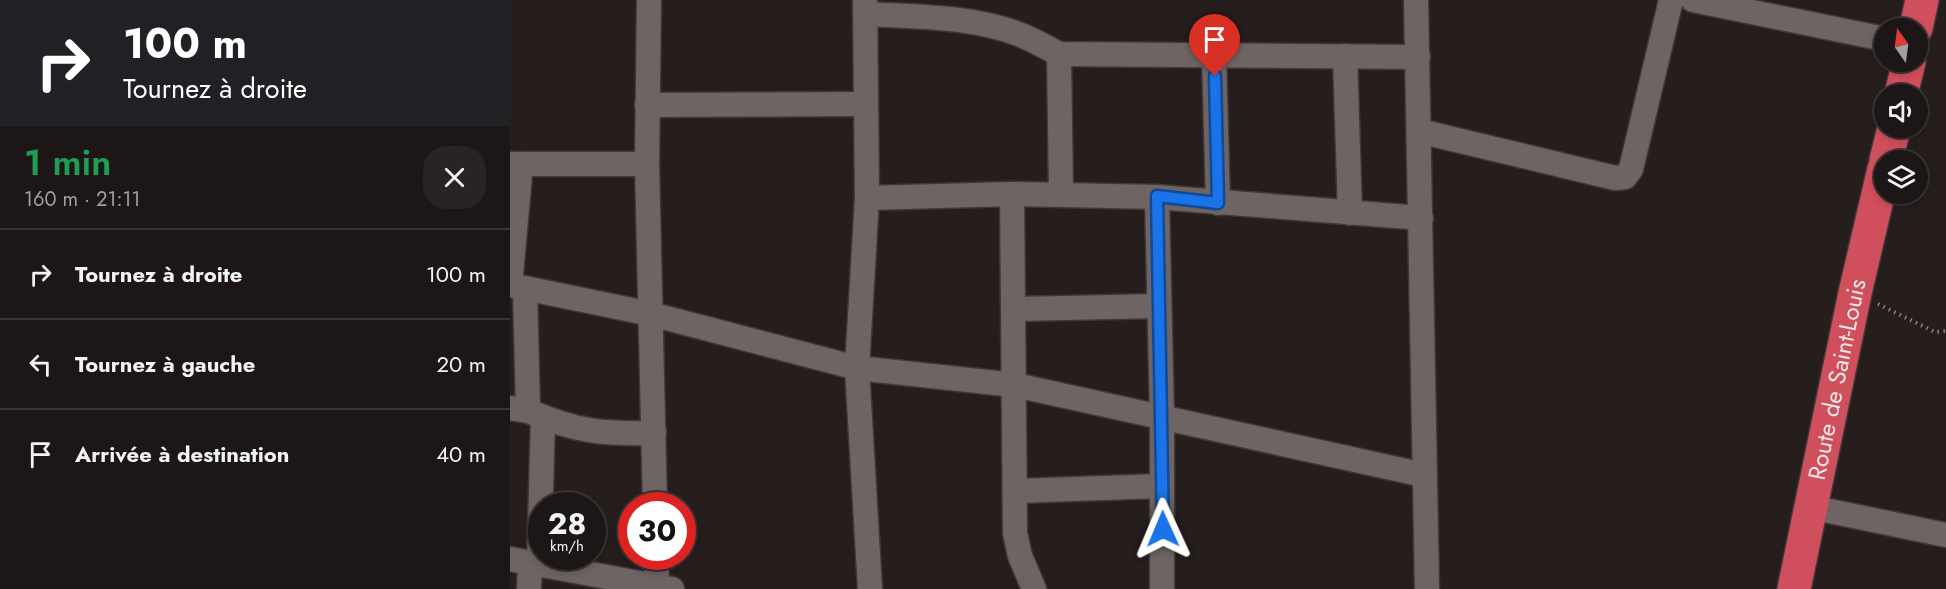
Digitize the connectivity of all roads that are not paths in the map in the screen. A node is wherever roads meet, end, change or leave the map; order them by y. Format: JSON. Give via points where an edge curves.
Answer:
{"nodes":[{"id":1,"x":649,"y":0,"type":"edge"},
{"id":2,"x":1416,"y":0,"type":"edge"},
{"id":3,"x":1671,"y":0,"type":"edge"},
{"id":4,"x":1693,"y":0,"type":"edge"},
{"id":5,"x":1922,"y":0,"type":"edge"},
{"id":6,"x":865,"y":7,"type":"edge"},
{"id":7,"x":1918,"y":18,"type":"edge"},
{"id":8,"x":1874,"y":37,"type":"edge"},
{"id":9,"x":1059,"y":54,"type":"junction"},
{"id":10,"x":1214,"y":55,"type":"junction"},
{"id":11,"x":1345,"y":56,"type":"junction"},
{"id":12,"x":1418,"y":57,"type":"junction"},
{"id":13,"x":866,"y":104,"type":"junction"},
{"id":14,"x":648,"y":105,"type":"junction"},
{"id":15,"x":1419,"y":131,"type":"junction"},
{"id":16,"x":516,"y":164,"type":"edge"},
{"id":17,"x":647,"y":164,"type":"junction"},
{"id":18,"x":1012,"y":194,"type":"junction"},
{"id":19,"x":1061,"y":195,"type":"junction"},
{"id":20,"x":1157,"y":196,"type":"junction"},
{"id":21,"x":867,"y":198,"type":"junction"},
{"id":22,"x":1218,"y":203,"type":"junction"},
{"id":23,"x":1876,"y":204,"type":"edge"},
{"id":24,"x":1350,"y":213,"type":"junction"},
{"id":25,"x":1421,"y":218,"type":"junction"},
{"id":26,"x":515,"y":286,"type":"edge"},
{"id":27,"x":1159,"y":306,"type":"junction"},
{"id":28,"x":1014,"y":309,"type":"junction"},
{"id":29,"x":651,"y":314,"type":"junction"},
{"id":30,"x":857,"y":368,"type":"junction"},
{"id":31,"x":1015,"y":385,"type":"junction"},
{"id":32,"x":527,"y":412,"type":"edge"},
{"id":33,"x":1162,"y":418,"type":"junction"},
{"id":34,"x":654,"y":433,"type":"junction"},
{"id":35,"x":1424,"y":475,"type":"junction"},
{"id":36,"x":1161,"y":486,"type":"junction"},
{"id":37,"x":1016,"y":491,"type":"junction"},
{"id":38,"x":655,"y":492,"type":"edge"},
{"id":39,"x":1810,"y":507,"type":"junction"},
{"id":40,"x":1946,"y":535,"type":"edge"},
{"id":41,"x":526,"y":562,"type":"edge"},
{"id":42,"x":659,"y":570,"type":"edge"},
{"id":43,"x":662,"y":588,"type":"edge"},
{"id":44,"x":530,"y":589,"type":"edge"},
{"id":45,"x":870,"y":589,"type":"edge"},
{"id":46,"x":1034,"y":589,"type":"edge"},
{"id":47,"x":1162,"y":589,"type":"edge"},
{"id":48,"x":1427,"y":589,"type":"edge"},
{"id":49,"x":1794,"y":589,"type":"edge"}],
"edges":[{"from":1,"to":14,"type":"street"},
{"from":2,"to":12,"type":"street"},
{"from":3,"to":15,"type":"street","via":[[1631,170],[1625,177],[1615,178]]},
{"from":4,"to":8,"type":"street"},
{"from":5,"to":7,"type":"highway"},
{"from":6,"to":9,"type":"street","via":[[990,26],[1022,35]]},
{"from":6,"to":13,"type":"street"},
{"from":9,"to":10,"type":"street"},
{"from":9,"to":19,"type":"street"},
{"from":10,"to":11,"type":"street"},
{"from":10,"to":22,"type":"street"},
{"from":11,"to":12,"type":"street"},
{"from":11,"to":24,"type":"street"},
{"from":12,"to":15,"type":"street"},
{"from":13,"to":14,"type":"street"},
{"from":13,"to":21,"type":"street"},
{"from":14,"to":17,"type":"street"},
{"from":15,"to":25,"type":"street"},
{"from":16,"to":17,"type":"street"},
{"from":16,"to":26,"type":"street"},
{"from":17,"to":29,"type":"street"},
{"from":18,"to":19,"type":"street"},
{"from":18,"to":21,"type":"street"},
{"from":18,"to":28,"type":"street"},
{"from":19,"to":20,"type":"street"},
{"from":20,"to":22,"type":"street"},
{"from":20,"to":27,"type":"street"},
{"from":21,"to":30,"type":"street"},
{"from":22,"to":24,"type":"street"},
{"from":23,"to":39,"type":"highway","name":"Route de Saint-Louis"},
{"from":24,"to":25,"type":"street"},
{"from":25,"to":35,"type":"street"},
{"from":26,"to":29,"type":"street"},
{"from":26,"to":32,"type":"street"},
{"from":27,"to":28,"type":"street"},
{"from":27,"to":33,"type":"street"},
{"from":28,"to":31,"type":"street"},
{"from":29,"to":30,"type":"street"},
{"from":29,"to":34,"type":"street"},
{"from":30,"to":31,"type":"street"},
{"from":30,"to":45,"type":"street"},
{"from":31,"to":33,"type":"street"},
{"from":31,"to":37,"type":"street"},
{"from":32,"to":34,"type":"street","via":[[600,434]]},
{"from":32,"to":41,"type":"street"},
{"from":33,"to":35,"type":"street"},
{"from":33,"to":36,"type":"street"},
{"from":34,"to":38,"type":"street"},
{"from":35,"to":48,"type":"street"},
{"from":36,"to":37,"type":"street"},
{"from":36,"to":47,"type":"street"},
{"from":37,"to":46,"type":"street","via":[[1015,533]]},
{"from":39,"to":40,"type":"street"},
{"from":39,"to":49,"type":"highway","name":"Route de Saint-Louis"},
{"from":41,"to":43,"type":"street"},
{"from":41,"to":44,"type":"street"},
{"from":42,"to":43,"type":"street"}]}
